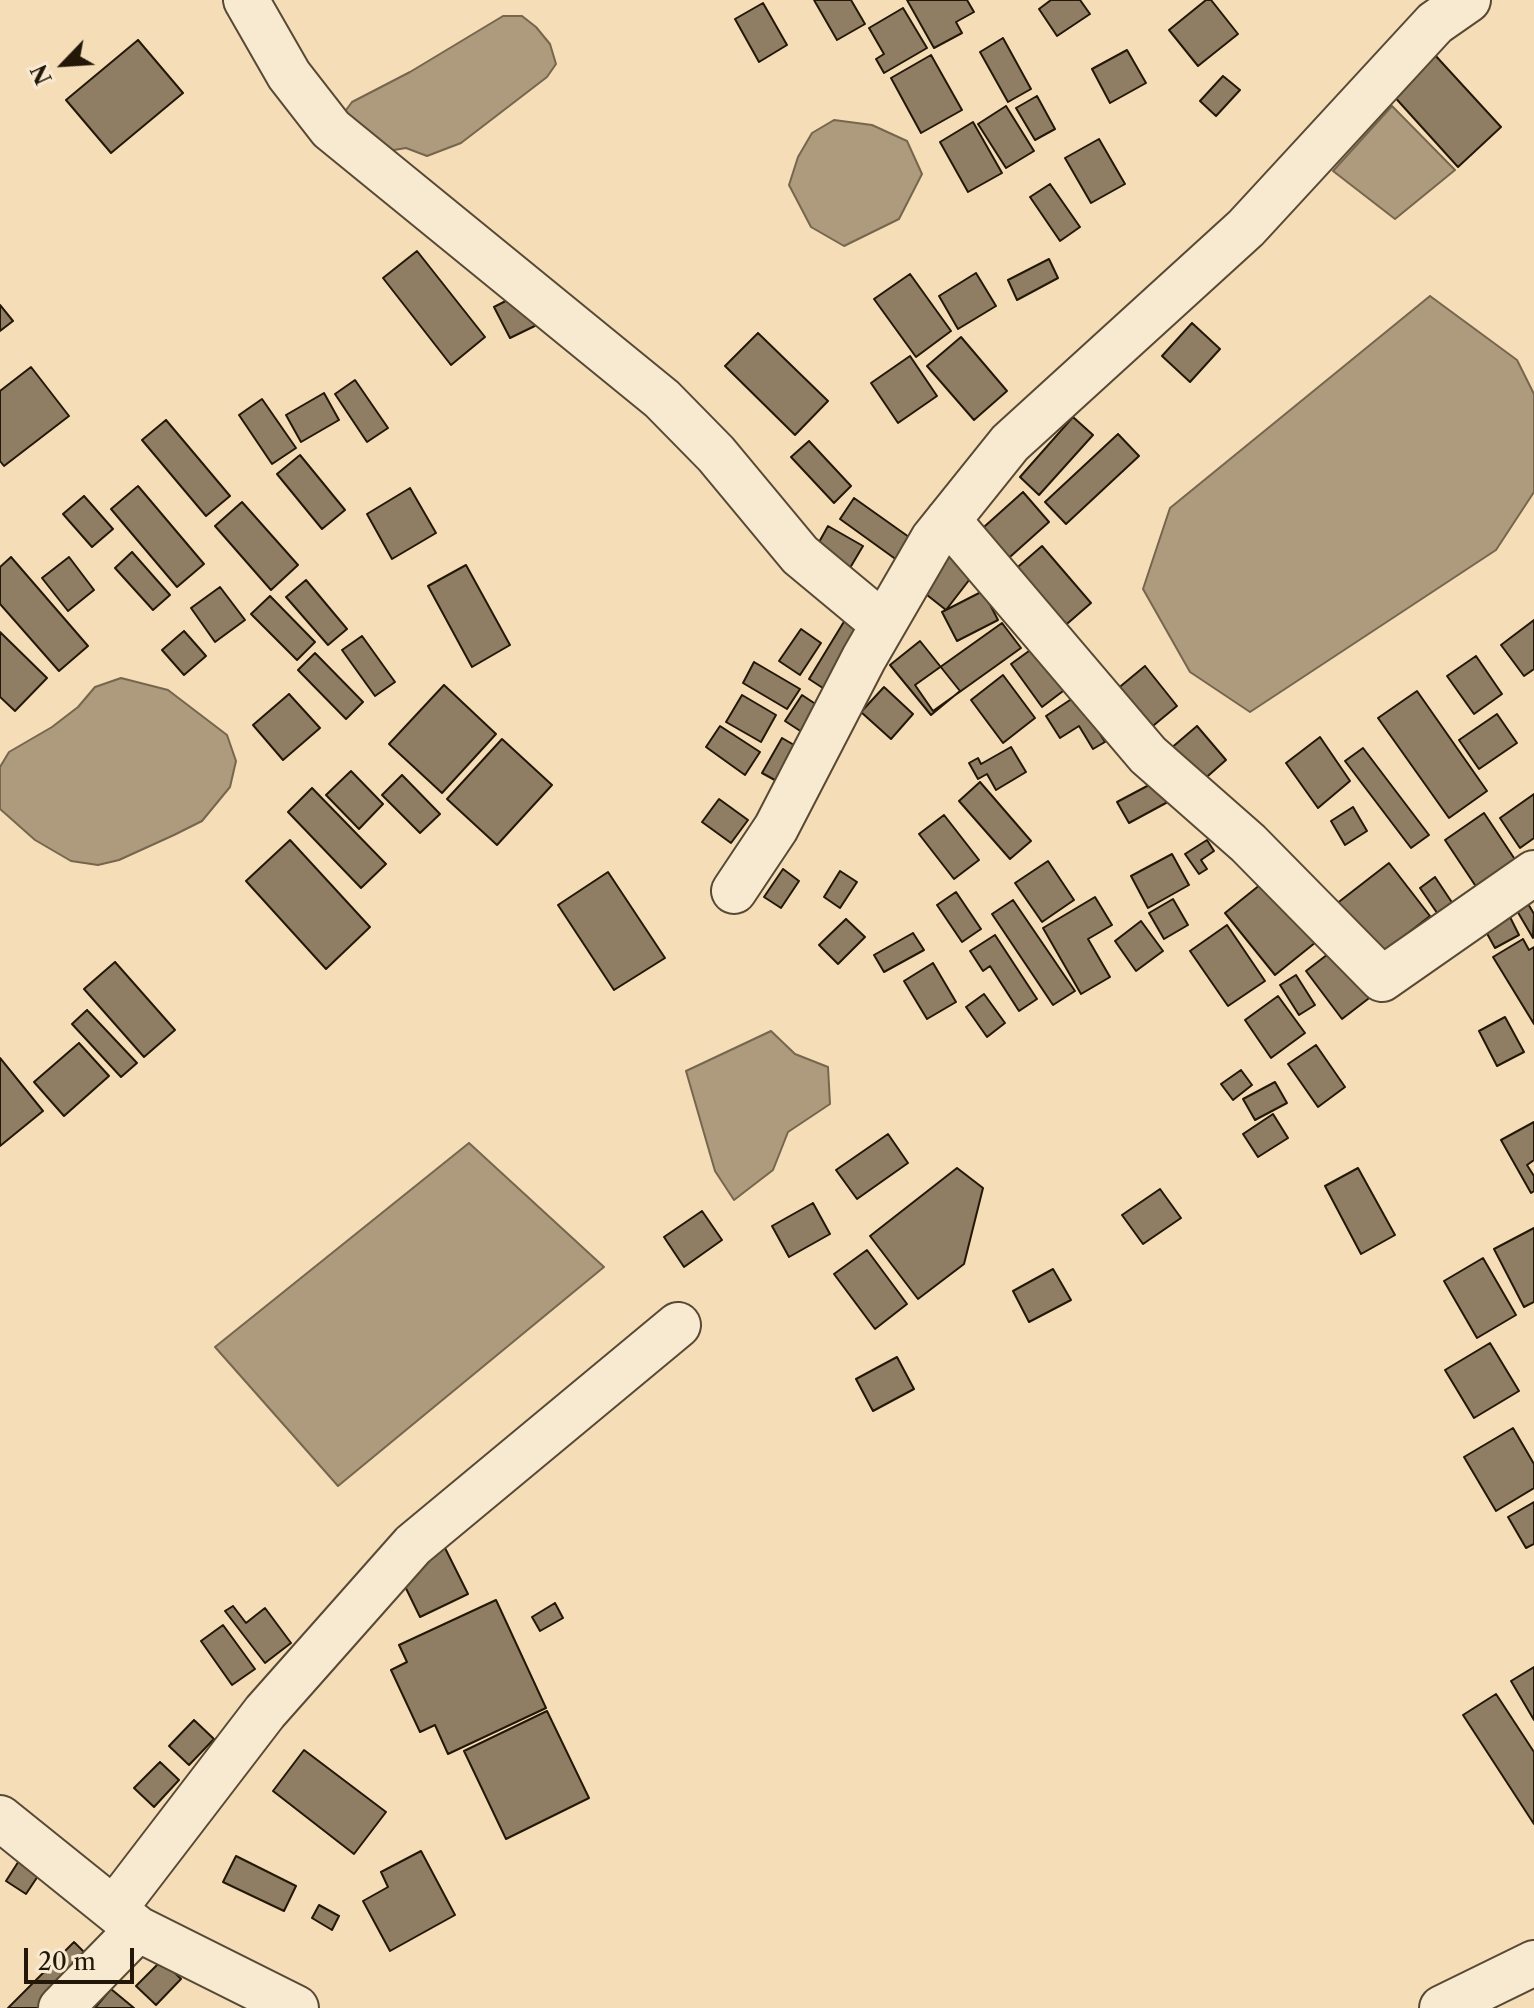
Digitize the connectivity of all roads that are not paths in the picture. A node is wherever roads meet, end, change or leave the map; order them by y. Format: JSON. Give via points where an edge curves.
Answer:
{"nodes":[{"id":1,"x":246,"y":0,"type":"edge"},
{"id":2,"x":1468,"y":0,"type":"edge"},
{"id":3,"x":948,"y":520,"type":"junction"},
{"id":4,"x":883,"y":624,"type":"junction"},
{"id":5,"x":1534,"y":873,"type":"edge"},
{"id":6,"x":734,"y":891,"type":"dead end"},
{"id":7,"x":678,"y":1325,"type":"dead end"},
{"id":8,"x":0,"y":1818,"type":"edge"},
{"id":9,"x":126,"y":1919,"type":"junction"},
{"id":10,"x":1534,"y":1963,"type":"edge"},
{"id":11,"x":61,"y":2008,"type":"edge"},
{"id":12,"x":296,"y":2008,"type":"edge"},
{"id":13,"x":1442,"y":2008,"type":"edge"}],
"edges":[{"from":1,"to":4,"type":"street","via":[[289,75],[331,129],[662,399],[716,454],[800,555]]},
{"from":2,"to":3,"type":"street","via":[[1435,23],[1246,228],[1010,443]]},
{"from":3,"to":4,"type":"street"},
{"from":3,"to":5,"type":"street","via":[[1148,755],[1248,843],[1382,979]]},
{"from":4,"to":6,"type":"street","via":[[776,828]]},
{"from":7,"to":9,"type":"street","via":[[413,1545],[265,1712]]},
{"from":8,"to":9,"type":"street"},
{"from":9,"to":11,"type":"street"},
{"from":9,"to":12,"type":"street"},
{"from":10,"to":13,"type":"street"}]}
